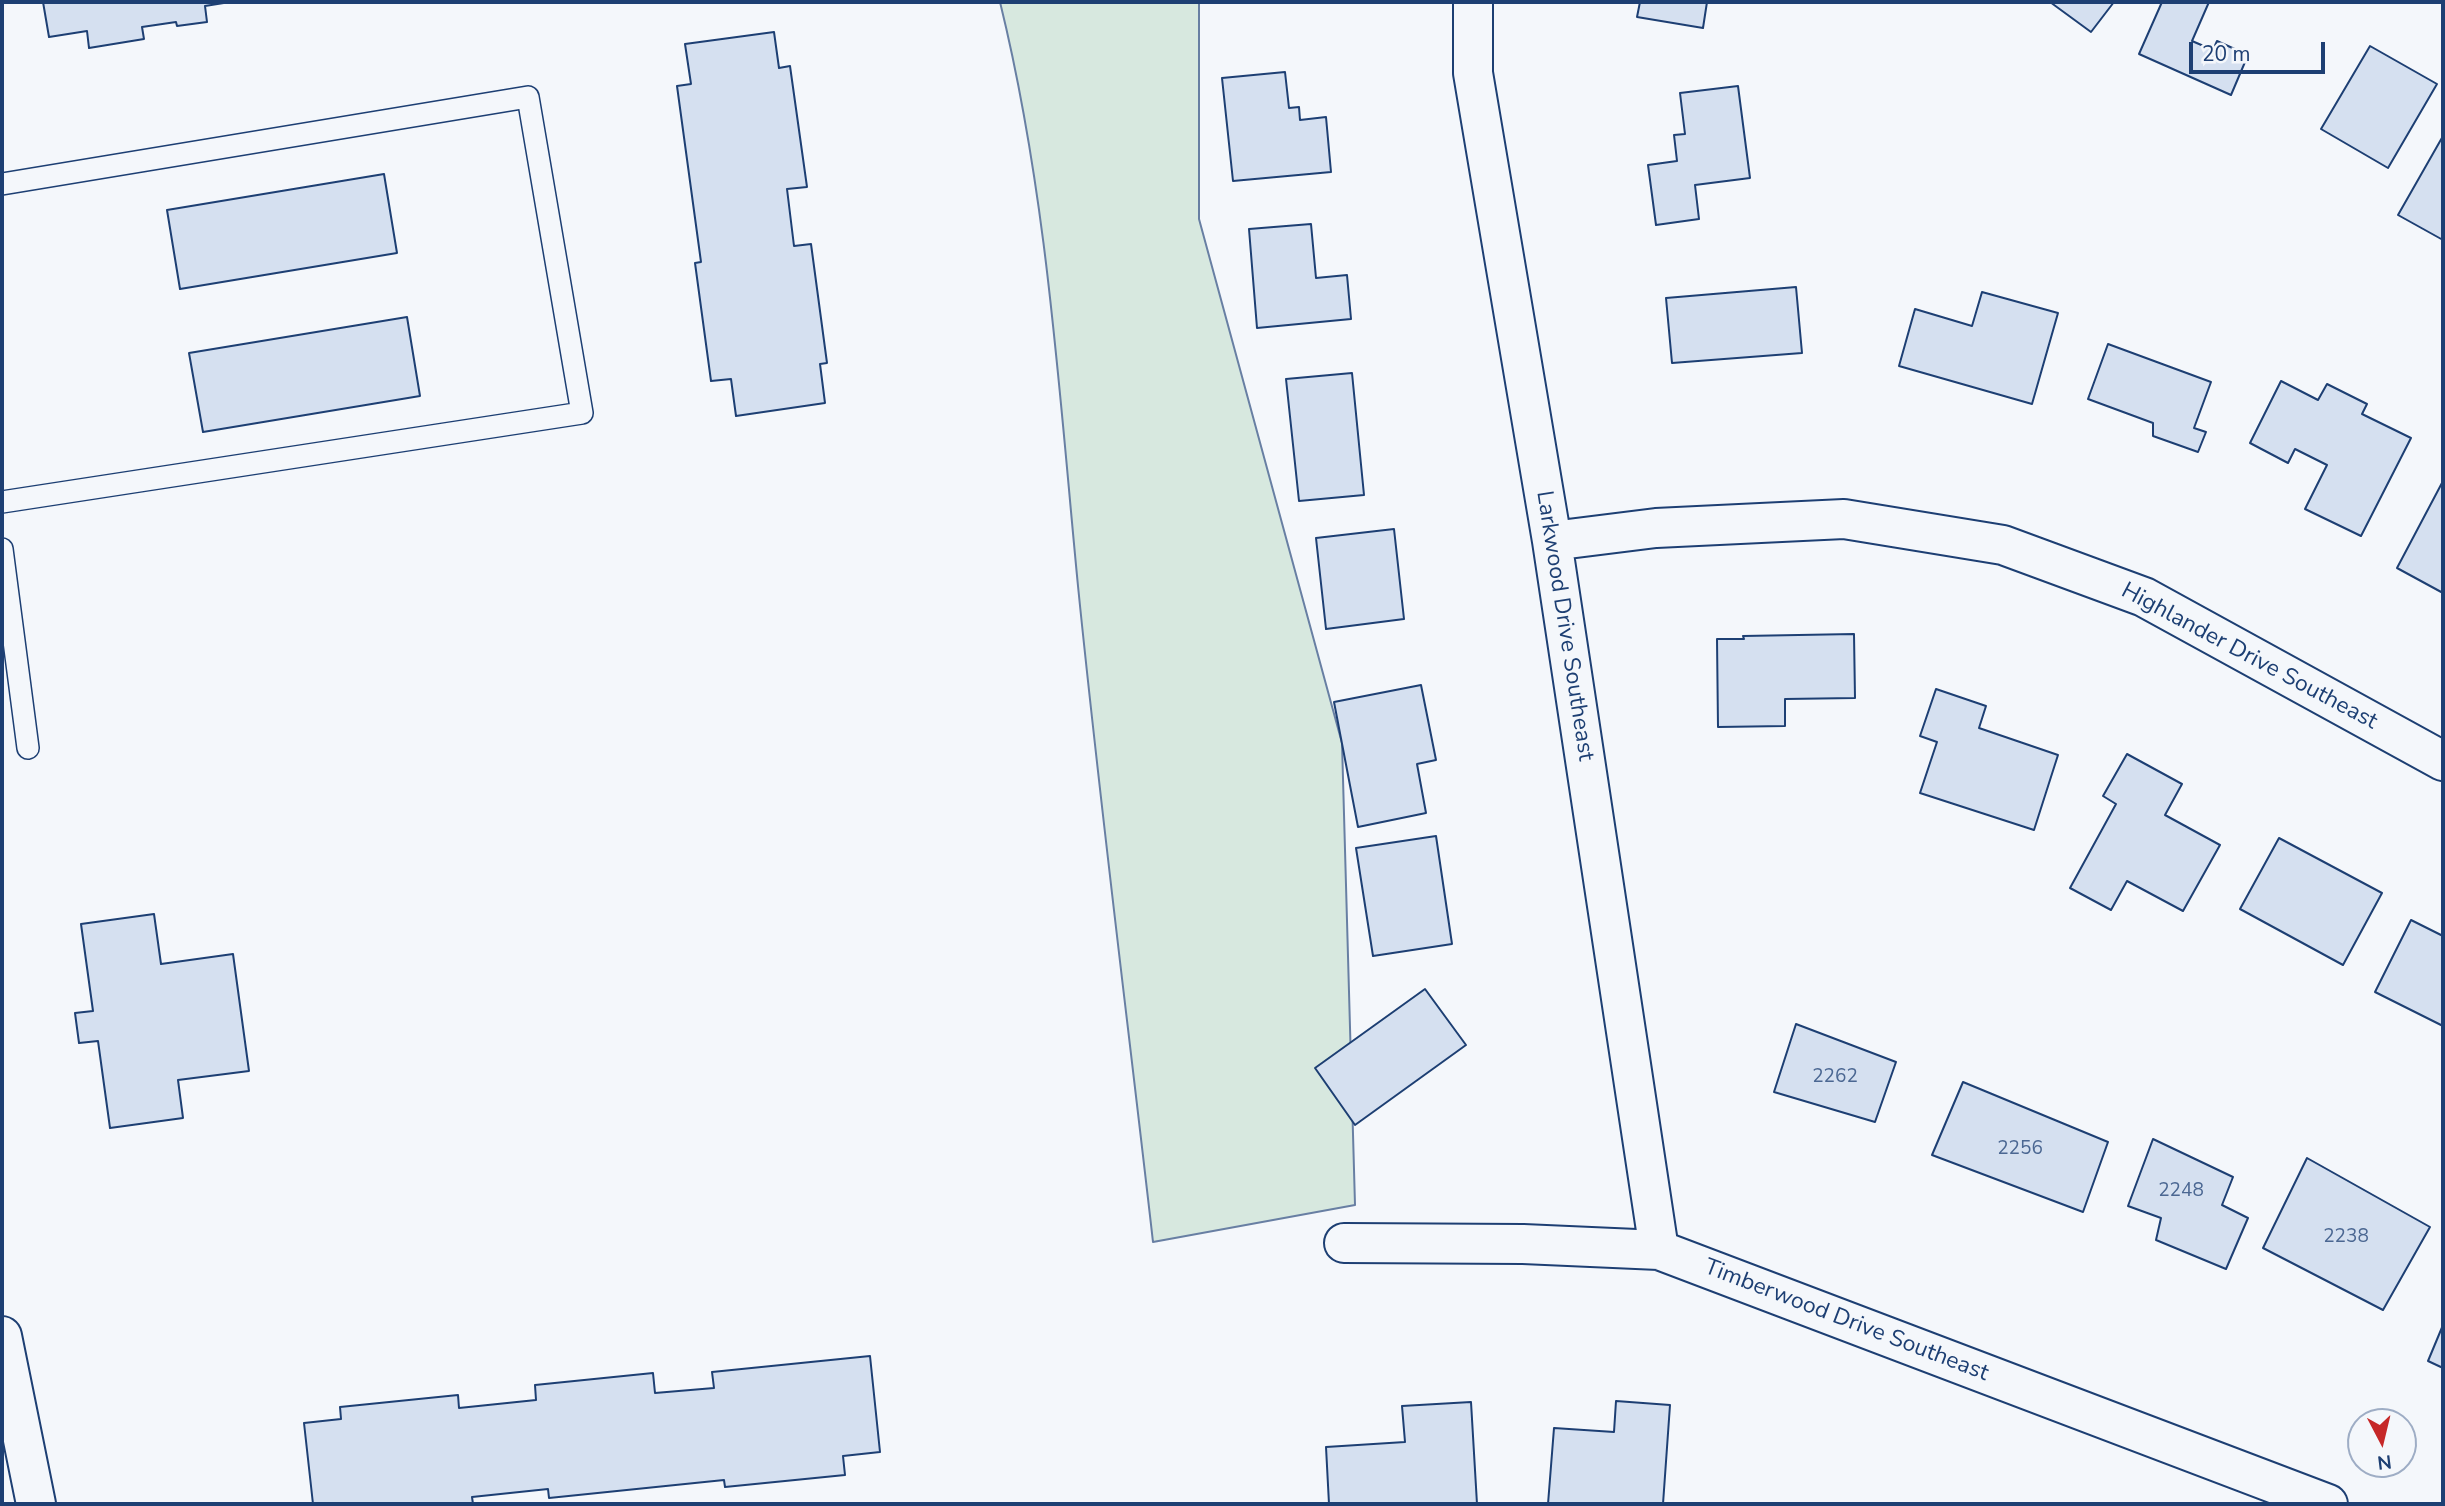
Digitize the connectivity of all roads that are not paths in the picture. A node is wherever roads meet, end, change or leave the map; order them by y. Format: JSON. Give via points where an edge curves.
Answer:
{"nodes":[{"id":1,"x":1473,"y":2,"type":"edge"},
{"id":2,"x":2,"y":184,"type":"edge"},
{"id":3,"x":2,"y":502,"type":"edge"},
{"id":4,"x":1552,"y":541,"type":"junction"},
{"id":5,"x":2,"y":549,"type":"edge"},
{"id":6,"x":28,"y":748,"type":"dead end"},
{"id":7,"x":2443,"y":761,"type":"edge"},
{"id":8,"x":1344,"y":1243,"type":"dead end"},
{"id":9,"x":1659,"y":1250,"type":"junction"},
{"id":10,"x":2,"y":1336,"type":"edge"},
{"id":11,"x":36,"y":1504,"type":"edge"},
{"id":12,"x":2328,"y":1504,"type":"edge"}],
"edges":[{"from":1,"to":4,"type":"street","name":"Larkwood Drive Southeast","via":[[1473,73]]},
{"from":2,"to":3,"type":"lane","via":[[528,97],[582,413]]},
{"from":4,"to":7,"type":"street","name":"Highlander Drive Southeast","via":[[1656,528],[1844,519],[2003,545],[2144,597]]},
{"from":4,"to":9,"type":"street","name":"Larkwood Drive Southeast"},
{"from":5,"to":6,"type":"lane"},
{"from":8,"to":9,"type":"street","name":"Timberwood Drive Southeast"},
{"from":9,"to":12,"type":"street","name":"Timberwood Drive Southeast"},
{"from":10,"to":11,"type":"street"}]}
